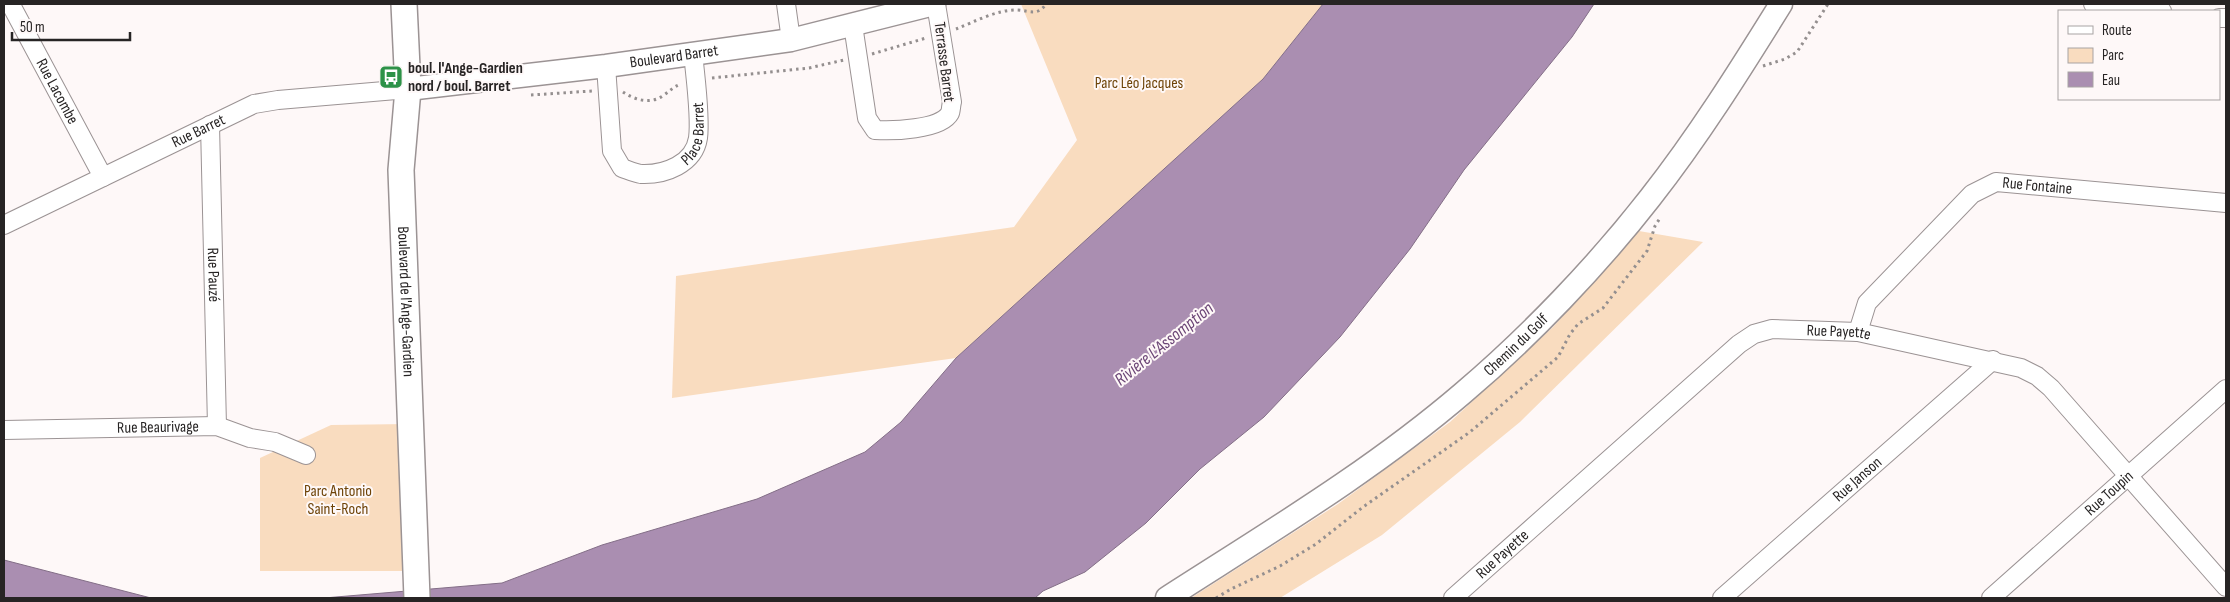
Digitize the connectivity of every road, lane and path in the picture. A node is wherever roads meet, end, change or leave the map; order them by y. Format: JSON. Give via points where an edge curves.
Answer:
{"nodes":[{"id":1,"x":404,"y":4,"type":"edge"},
{"id":2,"x":786,"y":4,"type":"edge"},
{"id":3,"x":935,"y":4,"type":"edge"},
{"id":4,"x":1781,"y":4,"type":"edge"},
{"id":5,"x":2093,"y":4,"type":"edge"},
{"id":6,"x":9,"y":5,"type":"edge"},
{"id":7,"x":2152,"y":10,"type":"edge"},
{"id":8,"x":853,"y":25,"type":"junction"},
{"id":9,"x":791,"y":40,"type":"junction"},
{"id":10,"x":693,"y":52,"type":"junction"},
{"id":11,"x":606,"y":66,"type":"junction"},
{"id":12,"x":408,"y":89,"type":"junction"},
{"id":13,"x":210,"y":124,"type":"junction"},
{"id":14,"x":103,"y":177,"type":"junction"},
{"id":15,"x":2226,"y":203,"type":"edge"},
{"id":16,"x":4,"y":225,"type":"edge"},
{"id":17,"x":1858,"y":332,"type":"junction"},
{"id":18,"x":1993,"y":360,"type":"junction"},
{"id":19,"x":2226,"y":389,"type":"edge"},
{"id":20,"x":216,"y":426,"type":"junction"},
{"id":21,"x":4,"y":430,"type":"edge"},
{"id":22,"x":306,"y":455,"type":"dead end"},
{"id":23,"x":2128,"y":476,"type":"junction"},
{"id":24,"x":2226,"y":586,"type":"edge"},
{"id":25,"x":417,"y":587,"type":"edge"},
{"id":26,"x":1167,"y":598,"type":"edge"},
{"id":27,"x":1453,"y":598,"type":"edge"},
{"id":28,"x":1722,"y":598,"type":"edge"},
{"id":29,"x":1991,"y":598,"type":"edge"}],
"edges":[{"from":1,"to":12,"type":"main road","name":"Boulevard de l'Ange-Gardien"},
{"from":2,"to":9,"type":"street"},
{"from":3,"to":8,"type":"street","name":"Boulevard Barret"},
{"from":3,"to":8,"type":"street","name":"Terrasse Barret","via":[[952,102],[950,113],[932,125],[894,131],[875,130],[867,118]]},
{"from":4,"to":26,"type":"street","name":"Chemin du Golf","via":[[1728,89],[1650,199],[1520,342],[1400,443],[1324,497]]},
{"from":5,"to":7,"type":"street"},
{"from":6,"to":14,"type":"street","name":"Rue Lacombe"},
{"from":8,"to":9,"type":"street","name":"Boulevard Barret"},
{"from":9,"to":10,"type":"street","name":"Boulevard Barret"},
{"from":10,"to":11,"type":"street","name":"Boulevard Barret"},
{"from":10,"to":11,"type":"street","name":"Place Barret","via":[[698,139],[691,155],[679,166],[664,171],[640,174],[622,168],[612,152]]},
{"from":11,"to":12,"type":"street","name":"Boulevard Barret"},
{"from":12,"to":13,"type":"street","name":"Rue Barret","via":[[254,104]]},
{"from":12,"to":25,"type":"main road","name":"Boulevard de l'Ange-Gardien","via":[[402,170]]},
{"from":13,"to":14,"type":"street","name":"Rue Barret"},
{"from":13,"to":20,"type":"street","name":"Rue Pauzé"},
{"from":14,"to":16,"type":"street","name":"Rue Barret"},
{"from":15,"to":17,"type":"street","name":"Rue Fontaine","via":[[1996,182],[1972,194],[1867,303]]},
{"from":17,"to":18,"type":"street","name":"Rue Payette"},
{"from":17,"to":27,"type":"street","name":"Rue Payette","via":[[1772,329],[1754,334]]},
{"from":18,"to":23,"type":"street","name":"Rue Payette","via":[[2021,368],[2051,388]]},
{"from":18,"to":28,"type":"street","name":"Rue Janson"},
{"from":19,"to":23,"type":"street","name":"Rue Toupin"},
{"from":20,"to":21,"type":"street","name":"Rue Beaurivage"},
{"from":20,"to":22,"type":"street","name":"Rue Beaurivage","via":[[250,438],[275,442]]},
{"from":23,"to":24,"type":"street","name":"Rue Payette"},
{"from":23,"to":29,"type":"street","name":"Rue Toupin"}]}
